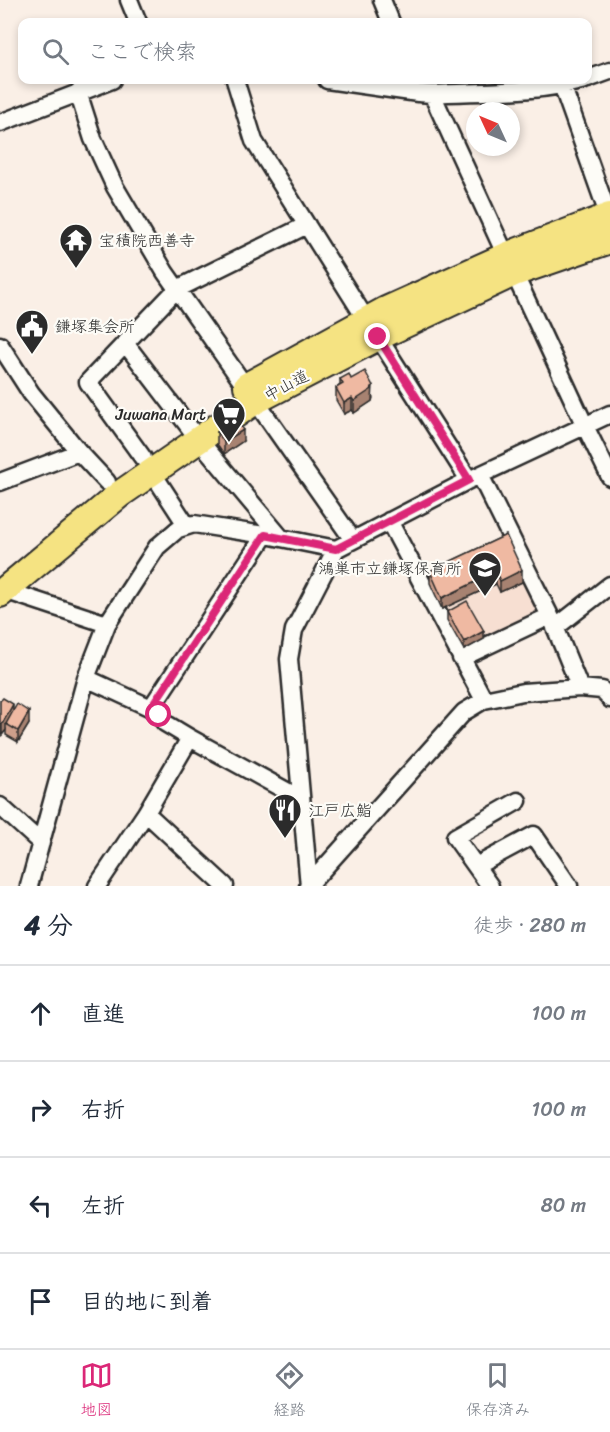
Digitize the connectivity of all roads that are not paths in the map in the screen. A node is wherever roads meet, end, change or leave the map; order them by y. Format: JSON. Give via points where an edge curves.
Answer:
{"nodes":[{"id":1,"x":129,"y":0,"type":"edge"},
{"id":2,"x":382,"y":0,"type":"edge"},
{"id":3,"x":136,"y":18,"type":"edge"},
{"id":4,"x":389,"y":18,"type":"edge"},
{"id":5,"x":610,"y":71,"type":"edge"},
{"id":6,"x":592,"y":77,"type":"edge"},
{"id":7,"x":101,"y":84,"type":"edge"},
{"id":8,"x":236,"y":84,"type":"edge"},
{"id":9,"x":369,"y":84,"type":"edge"},
{"id":10,"x":566,"y":84,"type":"edge"},
{"id":11,"x":562,"y":85,"type":"junction"},
{"id":12,"x":421,"y":89,"type":"edge"},
{"id":13,"x":78,"y":92,"type":"junction"},
{"id":14,"x":0,"y":123,"type":"edge"},
{"id":15,"x":610,"y":217,"type":"edge"},
{"id":16,"x":307,"y":225,"type":"junction"},
{"id":17,"x":610,"y":240,"type":"edge"},
{"id":18,"x":510,"y":265,"type":"junction"},
{"id":19,"x":177,"y":289,"type":"junction"},
{"id":20,"x":373,"y":329,"type":"junction"},
{"id":21,"x":125,"y":343,"type":"junction"},
{"id":22,"x":0,"y":345,"type":"edge"},
{"id":23,"x":250,"y":394,"type":"junction"},
{"id":24,"x":610,"y":414,"type":"edge"},
{"id":25,"x":585,"y":426,"type":"junction"},
{"id":26,"x":193,"y":434,"type":"junction"},
{"id":27,"x":79,"y":452,"type":"junction"},
{"id":28,"x":148,"y":465,"type":"junction"},
{"id":29,"x":475,"y":477,"type":"junction"},
{"id":30,"x":610,"y":477,"type":"edge"},
{"id":31,"x":2,"y":479,"type":"edge"},
{"id":32,"x":107,"y":482,"type":"junction"},
{"id":33,"x":389,"y":521,"type":"junction"},
{"id":34,"x":187,"y":526,"type":"junction"},
{"id":35,"x":273,"y":537,"type":"junction"},
{"id":36,"x":353,"y":540,"type":"junction"},
{"id":37,"x":336,"y":549,"type":"junction"},
{"id":38,"x":1,"y":585,"type":"edge"},
{"id":39,"x":610,"y":585,"type":"edge"},
{"id":40,"x":553,"y":622,"type":"junction"},
{"id":41,"x":106,"y":624,"type":"junction"},
{"id":42,"x":461,"y":658,"type":"junction"},
{"id":43,"x":86,"y":678,"type":"junction"},
{"id":44,"x":580,"y":688,"type":"junction"},
{"id":45,"x":607,"y":693,"type":"edge"},
{"id":46,"x":484,"y":700,"type":"junction"},
{"id":47,"x":151,"y":708,"type":"junction"},
{"id":48,"x":190,"y":738,"type":"junction"},
{"id":49,"x":302,"y":799,"type":"junction"},
{"id":50,"x":518,"y":801,"type":"dead end"},
{"id":51,"x":0,"y":806,"type":"edge"},
{"id":52,"x":146,"y":813,"type":"junction"},
{"id":53,"x":41,"y":843,"type":"junction"},
{"id":54,"x":476,"y":866,"type":"junction"},
{"id":55,"x":29,"y":886,"type":"edge"},
{"id":56,"x":97,"y":886,"type":"edge"},
{"id":57,"x":225,"y":886,"type":"edge"},
{"id":58,"x":309,"y":886,"type":"edge"},
{"id":59,"x":490,"y":886,"type":"edge"},
{"id":60,"x":569,"y":886,"type":"edge"}],
"edges":[{"from":1,"to":3,"type":"street"},
{"from":2,"to":4,"type":"street"},
{"from":5,"to":6,"type":"street"},
{"from":7,"to":13,"type":"street"},
{"from":8,"to":16,"type":"street","via":[[254,141]]},
{"from":9,"to":12,"type":"street"},
{"from":10,"to":11,"type":"street"},
{"from":11,"to":12,"type":"street"},
{"from":11,"to":15,"type":"street"},
{"from":12,"to":18,"type":"street"},
{"from":13,"to":14,"type":"street"},
{"from":13,"to":19,"type":"street","via":[[93,139],[115,187]]},
{"from":15,"to":18,"type":"highway","name":"中山道"},
{"from":16,"to":19,"type":"street"},
{"from":16,"to":20,"type":"street"},
{"from":17,"to":18,"type":"highway","name":"中山道"},
{"from":18,"to":20,"type":"highway","name":"中山道"},
{"from":18,"to":25,"type":"street"},
{"from":19,"to":21,"type":"street"},
{"from":19,"to":23,"type":"street"},
{"from":20,"to":23,"type":"highway","name":"中山道"},
{"from":20,"to":29,"type":"street"},
{"from":21,"to":26,"type":"street"},
{"from":21,"to":28,"type":"street","via":[[88,382]]},
{"from":22,"to":27,"type":"street","via":[[31,393]]},
{"from":23,"to":26,"type":"highway","name":"中山道"},
{"from":23,"to":36,"type":"street"},
{"from":24,"to":25,"type":"street"},
{"from":25,"to":29,"type":"street"},
{"from":25,"to":30,"type":"street"},
{"from":26,"to":28,"type":"highway","name":"中山道"},
{"from":26,"to":35,"type":"street"},
{"from":27,"to":31,"type":"street"},
{"from":27,"to":32,"type":"street"},
{"from":28,"to":32,"type":"highway","name":"中山道"},
{"from":28,"to":34,"type":"street"},
{"from":28,"to":38,"type":"highway","name":"中山道","via":[[120,494]]},
{"from":29,"to":33,"type":"street"},
{"from":29,"to":40,"type":"street"},
{"from":32,"to":38,"type":"highway","name":"中山道"},
{"from":33,"to":36,"type":"street"},
{"from":33,"to":42,"type":"street"},
{"from":34,"to":35,"type":"street"},
{"from":34,"to":41,"type":"street","via":[[157,547]]},
{"from":35,"to":37,"type":"street"},
{"from":35,"to":47,"type":"street"},
{"from":36,"to":37,"type":"street"},
{"from":37,"to":49,"type":"street","via":[[294,630],[289,658]]},
{"from":38,"to":41,"type":"street"},
{"from":39,"to":40,"type":"street"},
{"from":40,"to":42,"type":"street"},
{"from":40,"to":44,"type":"street"},
{"from":41,"to":43,"type":"street"},
{"from":42,"to":46,"type":"street"},
{"from":43,"to":47,"type":"street"},
{"from":43,"to":53,"type":"street"},
{"from":44,"to":45,"type":"street"},
{"from":44,"to":46,"type":"street","via":[[523,692]]},
{"from":46,"to":58,"type":"street","via":[[464,712]]},
{"from":47,"to":48,"type":"street","via":[[165,723]]},
{"from":48,"to":49,"type":"street"},
{"from":48,"to":52,"type":"street"},
{"from":49,"to":58,"type":"street"},
{"from":50,"to":54,"type":"street","via":[[455,837]]},
{"from":51,"to":53,"type":"street"},
{"from":52,"to":56,"type":"street"},
{"from":52,"to":57,"type":"street"},
{"from":53,"to":55,"type":"street"},
{"from":54,"to":59,"type":"street"},
{"from":54,"to":60,"type":"street","via":[[534,835]]}]}
